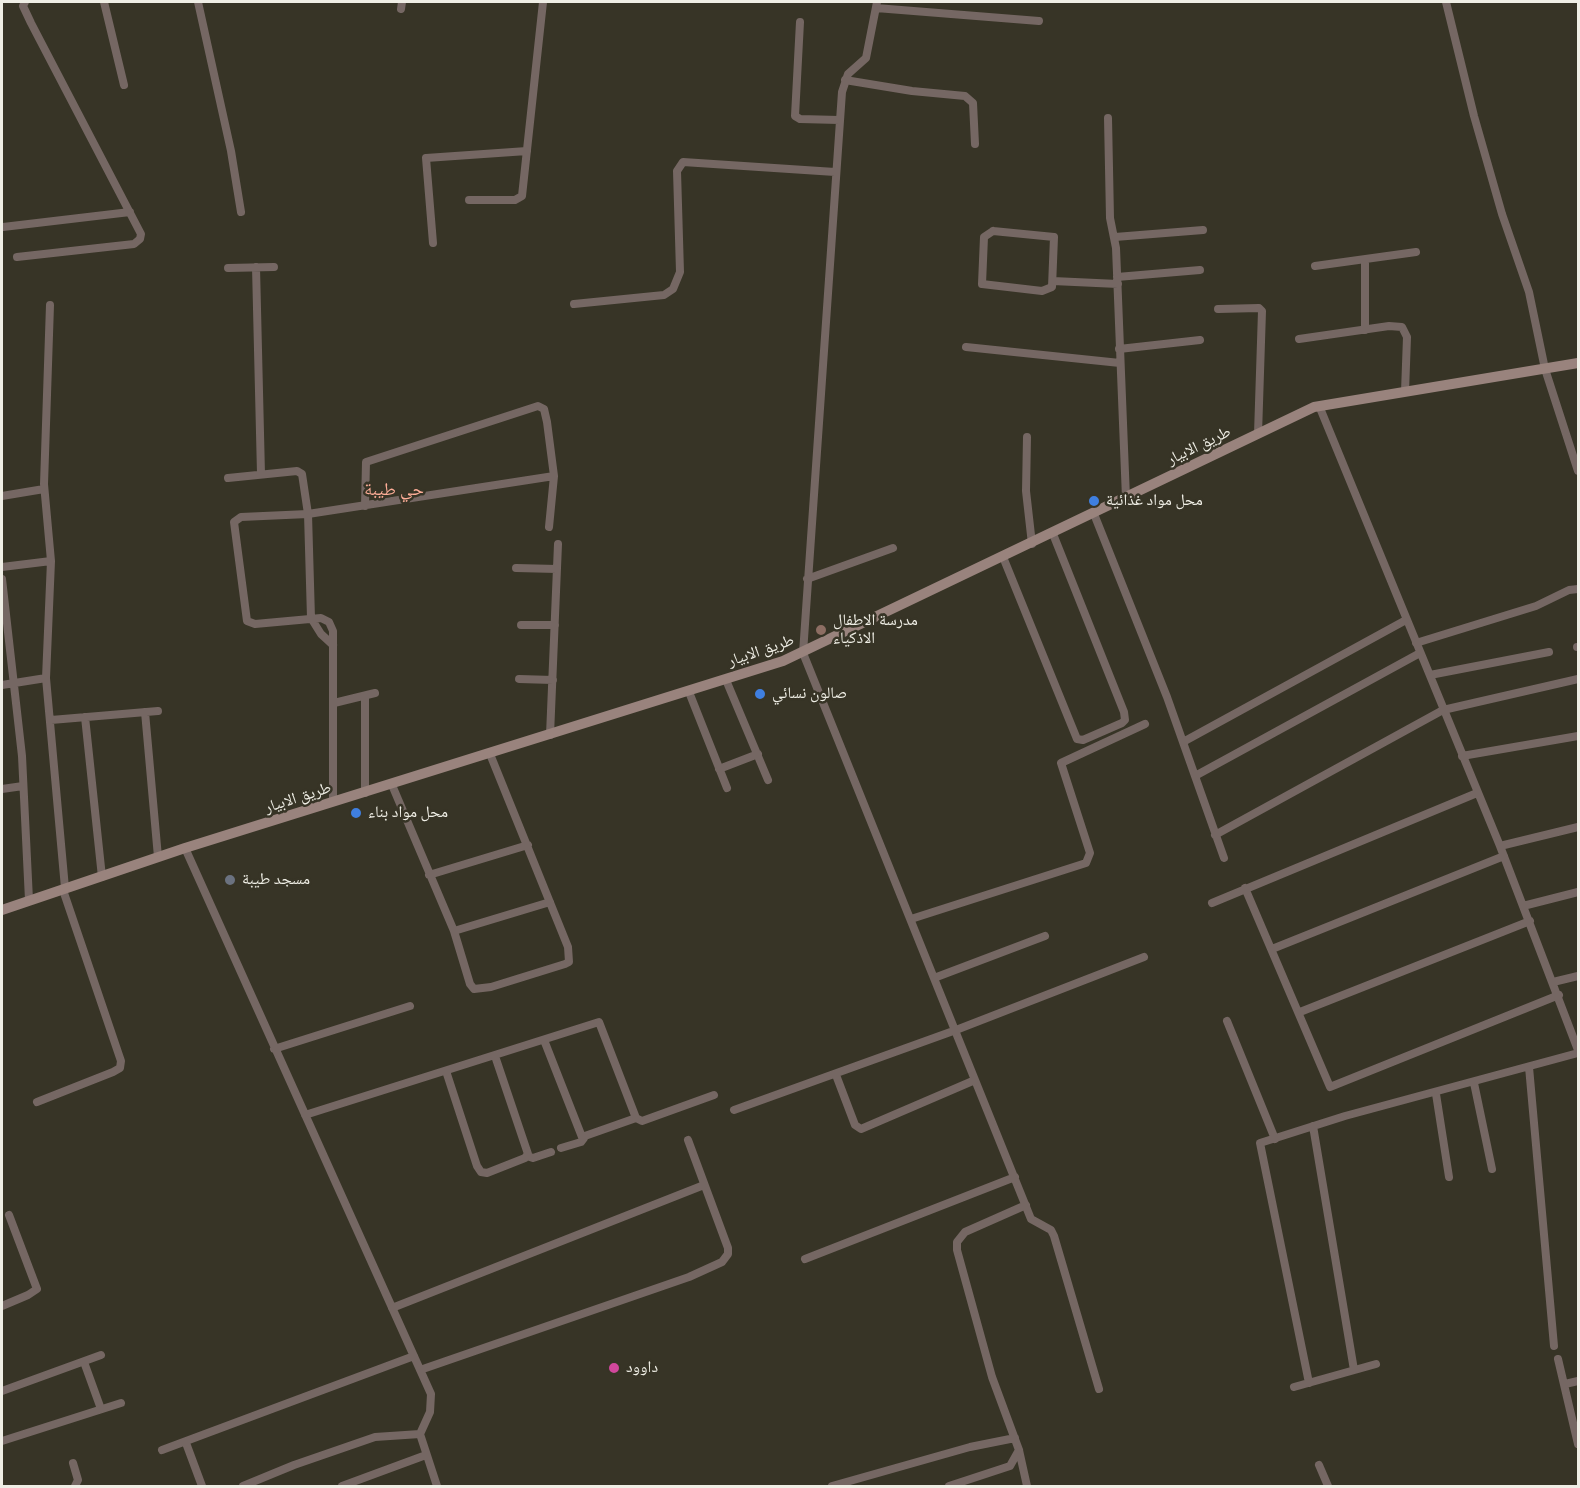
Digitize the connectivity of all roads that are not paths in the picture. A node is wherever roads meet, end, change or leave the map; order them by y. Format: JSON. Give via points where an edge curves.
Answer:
{"nodes":[{"id":1,"x":25,"y":2,"type":"edge"},
{"id":2,"x":104,"y":2,"type":"edge"},
{"id":3,"x":198,"y":2,"type":"edge"},
{"id":4,"x":543,"y":2,"type":"edge"},
{"id":5,"x":1446,"y":2,"type":"edge"},
{"id":6,"x":876,"y":5,"type":"edge"},
{"id":7,"x":800,"y":21,"type":"dead end"},
{"id":8,"x":1039,"y":21,"type":"dead end"},
{"id":9,"x":845,"y":80,"type":"junction"},
{"id":10,"x":124,"y":85,"type":"dead end"},
{"id":11,"x":1108,"y":118,"type":"dead end"},
{"id":12,"x":839,"y":120,"type":"junction"},
{"id":13,"x":975,"y":144,"type":"dead end"},
{"id":14,"x":527,"y":151,"type":"junction"},
{"id":15,"x":835,"y":172,"type":"junction"},
{"id":16,"x":470,"y":200,"type":"dead end"},
{"id":17,"x":130,"y":212,"type":"junction"},
{"id":18,"x":242,"y":212,"type":"dead end"},
{"id":19,"x":3,"y":227,"type":"edge"},
{"id":20,"x":1203,"y":230,"type":"dead end"},
{"id":21,"x":1115,"y":237,"type":"junction"},
{"id":22,"x":433,"y":243,"type":"dead end"},
{"id":23,"x":1416,"y":252,"type":"dead end"},
{"id":24,"x":17,"y":257,"type":"dead end"},
{"id":25,"x":1365,"y":260,"type":"junction"},
{"id":26,"x":1315,"y":266,"type":"dead end"},
{"id":27,"x":256,"y":267,"type":"junction"},
{"id":28,"x":274,"y":267,"type":"dead end"},
{"id":29,"x":228,"y":268,"type":"dead end"},
{"id":30,"x":1200,"y":270,"type":"dead end"},
{"id":31,"x":1053,"y":281,"type":"junction"},
{"id":32,"x":1117,"y":281,"type":"junction"},
{"id":33,"x":574,"y":304,"type":"dead end"},
{"id":34,"x":50,"y":305,"type":"dead end"},
{"id":35,"x":1218,"y":309,"type":"dead end"},
{"id":36,"x":1365,"y":330,"type":"junction"},
{"id":37,"x":1299,"y":339,"type":"dead end"},
{"id":38,"x":1200,"y":340,"type":"dead end"},
{"id":39,"x":966,"y":347,"type":"dead end"},
{"id":40,"x":1119,"y":349,"type":"junction"},
{"id":41,"x":1120,"y":363,"type":"junction"},
{"id":42,"x":1578,"y":363,"type":"edge"},
{"id":43,"x":1545,"y":369,"type":"junction"},
{"id":44,"x":1405,"y":392,"type":"junction"},
{"id":45,"x":1320,"y":408,"type":"junction"},
{"id":46,"x":1258,"y":434,"type":"junction"},
{"id":47,"x":1027,"y":437,"type":"dead end"},
{"id":48,"x":1578,"y":471,"type":"edge"},
{"id":49,"x":261,"y":474,"type":"junction"},
{"id":50,"x":554,"y":476,"type":"junction"},
{"id":51,"x":228,"y":478,"type":"dead end"},
{"id":52,"x":44,"y":489,"type":"junction"},
{"id":53,"x":2,"y":496,"type":"edge"},
{"id":54,"x":1126,"y":498,"type":"junction"},
{"id":55,"x":365,"y":506,"type":"junction"},
{"id":56,"x":308,"y":514,"type":"junction"},
{"id":57,"x":1094,"y":514,"type":"junction"},
{"id":58,"x":549,"y":527,"type":"dead end"},
{"id":59,"x":1053,"y":534,"type":"junction"},
{"id":60,"x":558,"y":544,"type":"dead end"},
{"id":61,"x":1032,"y":544,"type":"junction"},
{"id":62,"x":893,"y":548,"type":"dead end"},
{"id":63,"x":1004,"y":557,"type":"junction"},
{"id":64,"x":51,"y":561,"type":"junction"},
{"id":65,"x":2,"y":567,"type":"edge"},
{"id":66,"x":516,"y":567,"type":"dead end"},
{"id":67,"x":557,"y":569,"type":"junction"},
{"id":68,"x":2,"y":579,"type":"edge"},
{"id":69,"x":807,"y":579,"type":"junction"},
{"id":70,"x":1578,"y":589,"type":"edge"},
{"id":71,"x":311,"y":618,"type":"junction"},
{"id":72,"x":1406,"y":620,"type":"junction"},
{"id":73,"x":521,"y":625,"type":"dead end"},
{"id":74,"x":555,"y":625,"type":"junction"},
{"id":75,"x":1416,"y":643,"type":"junction"},
{"id":76,"x":1420,"y":652,"type":"junction"},
{"id":77,"x":1549,"y":652,"type":"dead end"},
{"id":78,"x":803,"y":653,"type":"junction"},
{"id":79,"x":1430,"y":675,"type":"junction"},
{"id":80,"x":46,"y":678,"type":"junction"},
{"id":81,"x":519,"y":679,"type":"dead end"},
{"id":82,"x":553,"y":680,"type":"junction"},
{"id":83,"x":726,"y":680,"type":"junction"},
{"id":84,"x":1578,"y":680,"type":"edge"},
{"id":85,"x":13,"y":683,"type":"junction"},
{"id":86,"x":2,"y":685,"type":"edge"},
{"id":87,"x":689,"y":692,"type":"junction"},
{"id":88,"x":375,"y":693,"type":"dead end"},
{"id":89,"x":365,"y":697,"type":"junction"},
{"id":90,"x":334,"y":703,"type":"junction"},
{"id":91,"x":1443,"y":710,"type":"junction"},
{"id":92,"x":158,"y":711,"type":"dead end"},
{"id":93,"x":145,"y":712,"type":"junction"},
{"id":94,"x":86,"y":717,"type":"junction"},
{"id":95,"x":51,"y":720,"type":"junction"},
{"id":96,"x":1145,"y":724,"type":"dead end"},
{"id":97,"x":550,"y":735,"type":"junction"},
{"id":98,"x":1578,"y":736,"type":"edge"},
{"id":99,"x":1183,"y":742,"type":"junction"},
{"id":100,"x":490,"y":754,"type":"junction"},
{"id":101,"x":758,"y":754,"type":"junction"},
{"id":102,"x":1462,"y":756,"type":"junction"},
{"id":103,"x":719,"y":769,"type":"junction"},
{"id":104,"x":1195,"y":776,"type":"junction"},
{"id":105,"x":768,"y":780,"type":"dead end"},
{"id":106,"x":392,"y":784,"type":"junction"},
{"id":107,"x":23,"y":786,"type":"junction"},
{"id":108,"x":727,"y":788,"type":"dead end"},
{"id":109,"x":2,"y":789,"type":"edge"},
{"id":110,"x":365,"y":793,"type":"junction"},
{"id":111,"x":1477,"y":793,"type":"junction"},
{"id":112,"x":333,"y":802,"type":"junction"},
{"id":113,"x":1578,"y":827,"type":"edge"},
{"id":114,"x":1215,"y":835,"type":"junction"},
{"id":115,"x":528,"y":845,"type":"junction"},
{"id":116,"x":1500,"y":846,"type":"junction"},
{"id":117,"x":185,"y":848,"type":"junction"},
{"id":118,"x":1504,"y":856,"type":"junction"},
{"id":119,"x":158,"y":857,"type":"junction"},
{"id":120,"x":1224,"y":858,"type":"dead end"},
{"id":121,"x":429,"y":875,"type":"junction"},
{"id":122,"x":102,"y":878,"type":"junction"},
{"id":123,"x":1245,"y":888,"type":"junction"},
{"id":124,"x":64,"y":889,"type":"junction"},
{"id":125,"x":1578,"y":892,"type":"edge"},
{"id":126,"x":29,"y":900,"type":"junction"},
{"id":127,"x":550,"y":902,"type":"junction"},
{"id":128,"x":1212,"y":903,"type":"dead end"},
{"id":129,"x":1523,"y":906,"type":"junction"},
{"id":130,"x":2,"y":910,"type":"edge"},
{"id":131,"x":911,"y":919,"type":"junction"},
{"id":132,"x":1530,"y":921,"type":"junction"},
{"id":133,"x":454,"y":930,"type":"junction"},
{"id":134,"x":1045,"y":936,"type":"dead end"},
{"id":135,"x":1272,"y":949,"type":"junction"},
{"id":136,"x":1144,"y":957,"type":"dead end"},
{"id":137,"x":1578,"y":976,"type":"edge"},
{"id":138,"x":934,"y":978,"type":"junction"},
{"id":139,"x":1553,"y":982,"type":"junction"},
{"id":140,"x":1558,"y":995,"type":"junction"},
{"id":141,"x":410,"y":1006,"type":"dead end"},
{"id":142,"x":1300,"y":1012,"type":"junction"},
{"id":143,"x":1227,"y":1021,"type":"dead end"},
{"id":144,"x":956,"y":1030,"type":"junction"},
{"id":145,"x":544,"y":1040,"type":"junction"},
{"id":146,"x":274,"y":1049,"type":"junction"},
{"id":147,"x":1578,"y":1052,"type":"edge"},
{"id":148,"x":495,"y":1056,"type":"junction"},
{"id":149,"x":1529,"y":1067,"type":"junction"},
{"id":150,"x":446,"y":1071,"type":"junction"},
{"id":151,"x":836,"y":1075,"type":"junction"},
{"id":152,"x":975,"y":1080,"type":"junction"},
{"id":153,"x":1474,"y":1083,"type":"junction"},
{"id":154,"x":1436,"y":1094,"type":"junction"},
{"id":155,"x":714,"y":1095,"type":"dead end"},
{"id":156,"x":37,"y":1102,"type":"dead end"},
{"id":157,"x":734,"y":1110,"type":"dead end"},
{"id":158,"x":305,"y":1114,"type":"junction"},
{"id":159,"x":636,"y":1118,"type":"junction"},
{"id":160,"x":1313,"y":1126,"type":"junction"},
{"id":161,"x":584,"y":1138,"type":"junction"},
{"id":162,"x":1275,"y":1139,"type":"junction"},
{"id":163,"x":688,"y":1140,"type":"dead end"},
{"id":164,"x":561,"y":1148,"type":"dead end"},
{"id":165,"x":551,"y":1152,"type":"dead end"},
{"id":166,"x":526,"y":1156,"type":"junction"},
{"id":167,"x":1492,"y":1169,"type":"dead end"},
{"id":168,"x":1015,"y":1177,"type":"junction"},
{"id":169,"x":1449,"y":1177,"type":"dead end"},
{"id":170,"x":704,"y":1185,"type":"junction"},
{"id":171,"x":1026,"y":1205,"type":"junction"},
{"id":172,"x":9,"y":1215,"type":"dead end"},
{"id":173,"x":805,"y":1259,"type":"dead end"},
{"id":174,"x":2,"y":1306,"type":"edge"},
{"id":175,"x":392,"y":1308,"type":"junction"},
{"id":176,"x":1554,"y":1346,"type":"dead end"},
{"id":177,"x":101,"y":1355,"type":"dead end"},
{"id":178,"x":414,"y":1356,"type":"junction"},
{"id":179,"x":1558,"y":1359,"type":"dead end"},
{"id":180,"x":84,"y":1362,"type":"junction"},
{"id":181,"x":1377,"y":1364,"type":"dead end"},
{"id":182,"x":420,"y":1370,"type":"junction"},
{"id":183,"x":1354,"y":1370,"type":"junction"},
{"id":184,"x":1578,"y":1381,"type":"edge"},
{"id":185,"x":1309,"y":1383,"type":"junction"},
{"id":186,"x":1565,"y":1384,"type":"junction"},
{"id":187,"x":1294,"y":1387,"type":"dead end"},
{"id":188,"x":1099,"y":1389,"type":"dead end"},
{"id":189,"x":2,"y":1391,"type":"edge"},
{"id":190,"x":121,"y":1402,"type":"dead end"},
{"id":191,"x":101,"y":1409,"type":"junction"},
{"id":192,"x":420,"y":1434,"type":"junction"},
{"id":193,"x":1015,"y":1438,"type":"junction"},
{"id":194,"x":2,"y":1441,"type":"edge"},
{"id":195,"x":186,"y":1443,"type":"junction"},
{"id":196,"x":1578,"y":1444,"type":"edge"},
{"id":197,"x":162,"y":1450,"type":"dead end"},
{"id":198,"x":1019,"y":1450,"type":"junction"},
{"id":199,"x":426,"y":1455,"type":"junction"},
{"id":200,"x":73,"y":1463,"type":"dead end"},
{"id":201,"x":1319,"y":1465,"type":"dead end"},
{"id":202,"x":75,"y":1486,"type":"edge"},
{"id":203,"x":202,"y":1486,"type":"edge"},
{"id":204,"x":243,"y":1486,"type":"edge"},
{"id":205,"x":342,"y":1486,"type":"edge"},
{"id":206,"x":437,"y":1486,"type":"edge"},
{"id":207,"x":832,"y":1486,"type":"edge"},
{"id":208,"x":954,"y":1486,"type":"edge"},
{"id":209,"x":1027,"y":1486,"type":"edge"},
{"id":210,"x":1328,"y":1486,"type":"edge"}],
"edges":[{"from":1,"to":17,"type":"street","via":[[23,6],[31,22]]},
{"from":2,"to":10,"type":"street"},
{"from":3,"to":18,"type":"street"},
{"from":4,"to":14,"type":"street"},
{"from":5,"to":43,"type":"street","via":[[1502,214],[1529,292]]},
{"from":6,"to":8,"type":"street"},
{"from":6,"to":9,"type":"street","via":[[866,58]]},
{"from":7,"to":12,"type":"street","via":[[795,116]]},
{"from":9,"to":12,"type":"street"},
{"from":9,"to":13,"type":"street","via":[[965,96],[973,103]]},
{"from":11,"to":21,"type":"street","via":[[1110,218]]},
{"from":12,"to":15,"type":"street"},
{"from":14,"to":16,"type":"street","via":[[519,199]]},
{"from":14,"to":22,"type":"street","via":[[428,156]]},
{"from":15,"to":33,"type":"street","via":[[683,162],[677,171],[680,272],[673,289],[664,294]]},
{"from":15,"to":69,"type":"street"},
{"from":17,"to":19,"type":"street"},
{"from":17,"to":24,"type":"street","via":[[141,234],[134,244]]},
{"from":20,"to":21,"type":"street"},
{"from":21,"to":32,"type":"street"},
{"from":23,"to":25,"type":"street"},
{"from":25,"to":26,"type":"street"},
{"from":25,"to":36,"type":"street"},
{"from":27,"to":28,"type":"street"},
{"from":27,"to":29,"type":"street"},
{"from":27,"to":49,"type":"street"},
{"from":30,"to":32,"type":"street"},
{"from":31,"to":31,"type":"street","via":[[1056,240],[1052,235],[993,231],[984,237],[982,284],[1042,291],[1052,287]]},
{"from":31,"to":32,"type":"street"},
{"from":32,"to":40,"type":"street"},
{"from":34,"to":52,"type":"street"},
{"from":35,"to":46,"type":"street","via":[[1263,311]]},
{"from":36,"to":37,"type":"street"},
{"from":36,"to":44,"type":"street","via":[[1396,325],[1404,329]]},
{"from":38,"to":40,"type":"street"},
{"from":39,"to":41,"type":"street"},
{"from":40,"to":41,"type":"street"},
{"from":41,"to":54,"type":"street"},
{"from":42,"to":43,"type":"main road","name":"طريق الابيار"},
{"from":43,"to":44,"type":"main road","name":"طريق الابيار"},
{"from":43,"to":48,"type":"street"},
{"from":44,"to":45,"type":"main road","name":"طريق الابيار"},
{"from":45,"to":46,"type":"main road","name":"طريق الابيار"},
{"from":45,"to":72,"type":"street"},
{"from":46,"to":54,"type":"main road","name":"طريق الابيار"},
{"from":47,"to":61,"type":"street","via":[[1026,491]]},
{"from":49,"to":51,"type":"street"},
{"from":49,"to":56,"type":"street","via":[[302,474]]},
{"from":50,"to":55,"type":"street"},
{"from":50,"to":55,"type":"street","via":[[545,412],[536,406],[366,462]]},
{"from":50,"to":58,"type":"street"},
{"from":52,"to":53,"type":"street"},
{"from":52,"to":64,"type":"street"},
{"from":54,"to":57,"type":"main road","name":"طريق الابيار"},
{"from":55,"to":56,"type":"street"},
{"from":56,"to":71,"type":"street"},
{"from":56,"to":71,"type":"street","via":[[241,517],[234,522],[247,621],[255,624]]},
{"from":57,"to":59,"type":"main road","name":"طريق الابيار"},
{"from":57,"to":99,"type":"street"},
{"from":59,"to":61,"type":"main road","name":"طريق الابيار"},
{"from":59,"to":63,"type":"street","via":[[1124,711],[1126,718],[1122,723],[1077,739]]},
{"from":60,"to":67,"type":"street"},
{"from":61,"to":63,"type":"main road","name":"طريق الابيار"},
{"from":62,"to":69,"type":"street"},
{"from":63,"to":78,"type":"main road","name":"طريق الابيار"},
{"from":64,"to":65,"type":"street"},
{"from":64,"to":80,"type":"street"},
{"from":66,"to":67,"type":"street"},
{"from":67,"to":74,"type":"street"},
{"from":68,"to":85,"type":"street"},
{"from":69,"to":78,"type":"street"},
{"from":70,"to":75,"type":"street"},
{"from":71,"to":90,"type":"street","via":[[329,621],[333,631]]},
{"from":72,"to":75,"type":"street"},
{"from":72,"to":99,"type":"street"},
{"from":73,"to":74,"type":"street"},
{"from":74,"to":82,"type":"street"},
{"from":75,"to":76,"type":"street"},
{"from":76,"to":79,"type":"street"},
{"from":76,"to":104,"type":"street"},
{"from":77,"to":79,"type":"street"},
{"from":78,"to":83,"type":"main road","name":"طريق الابيار"},
{"from":78,"to":131,"type":"street"},
{"from":79,"to":91,"type":"street"},
{"from":80,"to":85,"type":"street"},
{"from":80,"to":95,"type":"street"},
{"from":81,"to":82,"type":"street"},
{"from":82,"to":97,"type":"street"},
{"from":83,"to":87,"type":"main road","name":"طريق الابيار"},
{"from":83,"to":101,"type":"street"},
{"from":84,"to":91,"type":"street"},
{"from":85,"to":86,"type":"street"},
{"from":85,"to":107,"type":"street"},
{"from":87,"to":97,"type":"main road","name":"طريق الابيار"},
{"from":87,"to":103,"type":"street"},
{"from":88,"to":89,"type":"street"},
{"from":89,"to":90,"type":"street"},
{"from":89,"to":110,"type":"street"},
{"from":90,"to":112,"type":"street"},
{"from":91,"to":102,"type":"street"},
{"from":91,"to":114,"type":"street"},
{"from":92,"to":93,"type":"street"},
{"from":93,"to":94,"type":"street"},
{"from":93,"to":119,"type":"street"},
{"from":94,"to":95,"type":"street"},
{"from":94,"to":122,"type":"street"},
{"from":95,"to":124,"type":"street"},
{"from":96,"to":131,"type":"street","via":[[1061,763],[1090,853],[1086,863]]},
{"from":97,"to":100,"type":"main road","name":"طريق الابيار"},
{"from":98,"to":102,"type":"street"},
{"from":99,"to":104,"type":"street"},
{"from":100,"to":106,"type":"main road","name":"طريق الابيار"},
{"from":100,"to":115,"type":"street"},
{"from":101,"to":103,"type":"street"},
{"from":101,"to":105,"type":"street"},
{"from":102,"to":111,"type":"street"},
{"from":103,"to":108,"type":"street"},
{"from":104,"to":114,"type":"street"},
{"from":106,"to":110,"type":"main road","name":"طريق الابيار"},
{"from":106,"to":121,"type":"street"},
{"from":107,"to":109,"type":"street"},
{"from":107,"to":126,"type":"street"},
{"from":110,"to":112,"type":"main road","name":"طريق الابيار"},
{"from":111,"to":116,"type":"street"},
{"from":111,"to":123,"type":"street"},
{"from":112,"to":117,"type":"main road","name":"طريق الابيار"},
{"from":113,"to":116,"type":"street"},
{"from":114,"to":120,"type":"street"},
{"from":115,"to":121,"type":"street"},
{"from":115,"to":127,"type":"street"},
{"from":116,"to":118,"type":"street"},
{"from":117,"to":119,"type":"main road","name":"طريق الابيار"},
{"from":117,"to":146,"type":"street"},
{"from":118,"to":129,"type":"street"},
{"from":118,"to":135,"type":"street"},
{"from":119,"to":122,"type":"main road","name":"طريق الابيار"},
{"from":121,"to":133,"type":"street"},
{"from":122,"to":124,"type":"main road","name":"طريق الابيار"},
{"from":123,"to":128,"type":"street"},
{"from":123,"to":135,"type":"street"},
{"from":124,"to":126,"type":"main road","name":"طريق الابيار"},
{"from":124,"to":156,"type":"street","via":[[121,1061],[120,1068],[113,1072]]},
{"from":125,"to":129,"type":"street"},
{"from":126,"to":130,"type":"main road","name":"طريق الابيار"},
{"from":127,"to":133,"type":"street"},
{"from":127,"to":133,"type":"street","via":[[568,947],[569,962],[491,987],[479,990],[470,984]]},
{"from":129,"to":132,"type":"street"},
{"from":131,"to":138,"type":"street"},
{"from":132,"to":139,"type":"street"},
{"from":132,"to":142,"type":"street"},
{"from":134,"to":138,"type":"street"},
{"from":135,"to":142,"type":"street"},
{"from":136,"to":144,"type":"street"},
{"from":137,"to":139,"type":"street"},
{"from":138,"to":144,"type":"street"},
{"from":139,"to":140,"type":"street"},
{"from":140,"to":142,"type":"street","via":[[1330,1087]]},
{"from":140,"to":147,"type":"street"},
{"from":141,"to":146,"type":"street"},
{"from":143,"to":162,"type":"street"},
{"from":144,"to":151,"type":"street"},
{"from":144,"to":152,"type":"street"},
{"from":145,"to":148,"type":"street"},
{"from":145,"to":159,"type":"street","via":[[600,1022]]},
{"from":145,"to":161,"type":"street"},
{"from":146,"to":158,"type":"street"},
{"from":147,"to":149,"type":"street"},
{"from":148,"to":150,"type":"street"},
{"from":148,"to":166,"type":"street"},
{"from":149,"to":153,"type":"street"},
{"from":149,"to":176,"type":"street"},
{"from":150,"to":158,"type":"street"},
{"from":150,"to":166,"type":"street","via":[[481,1172],[488,1173]]},
{"from":151,"to":152,"type":"street","via":[[855,1125],[861,1129]]},
{"from":151,"to":157,"type":"street"},
{"from":152,"to":168,"type":"street"},
{"from":153,"to":154,"type":"street"},
{"from":153,"to":167,"type":"street"},
{"from":154,"to":160,"type":"street"},
{"from":154,"to":169,"type":"street"},
{"from":155,"to":159,"type":"street","via":[[642,1121]]},
{"from":158,"to":175,"type":"street"},
{"from":159,"to":161,"type":"street"},
{"from":160,"to":162,"type":"street"},
{"from":160,"to":183,"type":"street"},
{"from":161,"to":164,"type":"street"},
{"from":162,"to":185,"type":"street","via":[[1260,1143]]},
{"from":163,"to":170,"type":"street"},
{"from":165,"to":166,"type":"street","via":[[534,1158]]},
{"from":168,"to":171,"type":"street"},
{"from":168,"to":173,"type":"street"},
{"from":170,"to":175,"type":"street"},
{"from":170,"to":182,"type":"street","via":[[728,1248],[722,1262],[688,1278]]},
{"from":171,"to":188,"type":"street","via":[[1031,1219],[1051,1230],[1054,1236]]},
{"from":171,"to":193,"type":"street","via":[[965,1232],[957,1242],[994,1384]]},
{"from":172,"to":174,"type":"street","via":[[37,1289]]},
{"from":175,"to":178,"type":"street"},
{"from":177,"to":180,"type":"street"},
{"from":178,"to":182,"type":"street"},
{"from":178,"to":195,"type":"street"},
{"from":179,"to":186,"type":"street"},
{"from":180,"to":189,"type":"street"},
{"from":180,"to":191,"type":"street"},
{"from":181,"to":183,"type":"street"},
{"from":182,"to":192,"type":"street","via":[[432,1404]]},
{"from":183,"to":185,"type":"street"},
{"from":184,"to":186,"type":"street"},
{"from":185,"to":187,"type":"street"},
{"from":186,"to":196,"type":"street"},
{"from":190,"to":191,"type":"street"},
{"from":191,"to":194,"type":"street"},
{"from":192,"to":199,"type":"street"},
{"from":192,"to":204,"type":"street","via":[[375,1437]]},
{"from":193,"to":198,"type":"street"},
{"from":193,"to":207,"type":"street"},
{"from":195,"to":197,"type":"street"},
{"from":195,"to":203,"type":"street"},
{"from":198,"to":208,"type":"street","via":[[1010,1466]]},
{"from":198,"to":209,"type":"street"},
{"from":199,"to":205,"type":"street"},
{"from":199,"to":206,"type":"street"},
{"from":200,"to":202,"type":"street","via":[[78,1480]]},
{"from":201,"to":210,"type":"street"}]}
